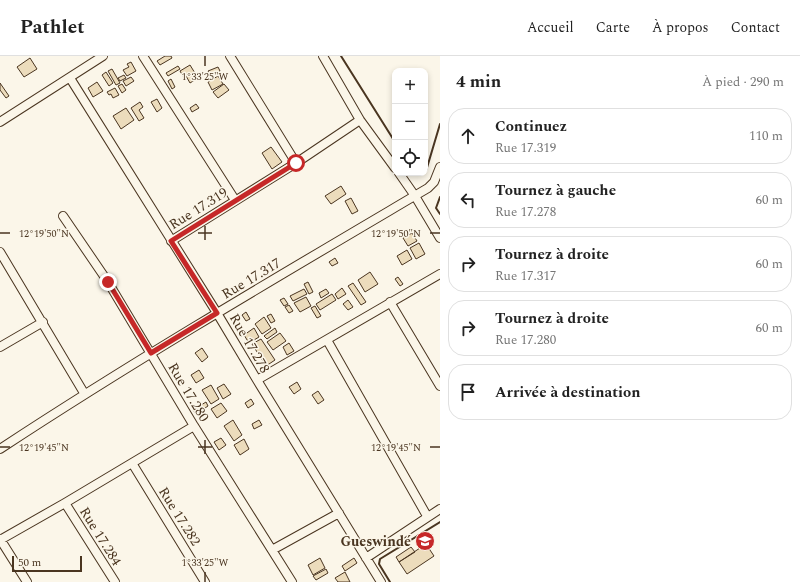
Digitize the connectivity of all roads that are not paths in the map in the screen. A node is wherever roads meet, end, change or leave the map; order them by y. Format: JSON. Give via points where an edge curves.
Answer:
{"nodes":[{"id":1,"x":103,"y":56,"type":"edge"},
{"id":2,"x":143,"y":56,"type":"edge"},
{"id":3,"x":230,"y":56,"type":"edge"},
{"id":4,"x":323,"y":56,"type":"edge"},
{"id":5,"x":70,"y":78,"type":"junction"},
{"id":6,"x":360,"y":120,"type":"junction"},
{"id":7,"x":0,"y":122,"type":"edge"},
{"id":8,"x":296,"y":163,"type":"junction"},
{"id":9,"x":392,"y":164,"type":"edge"},
{"id":10,"x":440,"y":168,"type":"edge"},
{"id":11,"x":401,"y":176,"type":"edge"},
{"id":12,"x":415,"y":196,"type":"junction"},
{"id":13,"x":235,"y":200,"type":"junction"},
{"id":14,"x":63,"y":216,"type":"dead end"},
{"id":15,"x":440,"y":238,"type":"edge"},
{"id":16,"x":171,"y":241,"type":"junction"},
{"id":17,"x":0,"y":252,"type":"edge"},
{"id":18,"x":440,"y":274,"type":"edge"},
{"id":19,"x":390,"y":302,"type":"junction"},
{"id":20,"x":217,"y":313,"type":"junction"},
{"id":21,"x":43,"y":322,"type":"junction"},
{"id":22,"x":327,"y":340,"type":"junction"},
{"id":23,"x":0,"y":347,"type":"edge"},
{"id":24,"x":151,"y":353,"type":"junction"},
{"id":25,"x":257,"y":380,"type":"junction"},
{"id":26,"x":440,"y":386,"type":"edge"},
{"id":27,"x":84,"y":394,"type":"junction"},
{"id":28,"x":194,"y":426,"type":"junction"},
{"id":29,"x":0,"y":449,"type":"edge"},
{"id":30,"x":132,"y":464,"type":"junction"},
{"id":31,"x":65,"y":503,"type":"junction"},
{"id":32,"x":440,"y":509,"type":"edge"},
{"id":33,"x":339,"y":513,"type":"junction"},
{"id":34,"x":428,"y":516,"type":"junction"},
{"id":35,"x":0,"y":540,"type":"edge"},
{"id":36,"x":272,"y":550,"type":"junction"},
{"id":37,"x":366,"y":558,"type":"junction"},
{"id":38,"x":27,"y":582,"type":"edge"},
{"id":39,"x":115,"y":582,"type":"edge"},
{"id":40,"x":205,"y":582,"type":"edge"},
{"id":41,"x":292,"y":582,"type":"edge"},
{"id":42,"x":381,"y":582,"type":"edge"}],
"edges":[{"from":1,"to":5,"type":"street"},
{"from":2,"to":13,"type":"street"},
{"from":3,"to":8,"type":"street"},
{"from":4,"to":6,"type":"street"},
{"from":5,"to":7,"type":"street"},
{"from":5,"to":16,"type":"street","name":"Rue 17.278"},
{"from":6,"to":8,"type":"street","name":"Rue 17.319"},
{"from":6,"to":9,"type":"street"},
{"from":8,"to":13,"type":"street","name":"Rue 17.319"},
{"from":10,"to":12,"type":"street","name":"Rue 17.317","via":[[434,182]]},
{"from":11,"to":12,"type":"street"},
{"from":12,"to":15,"type":"street"},
{"from":12,"to":20,"type":"street","name":"Rue 17.317"},
{"from":13,"to":16,"type":"street","name":"Rue 17.319"},
{"from":14,"to":24,"type":"street","name":"Rue 17.280","via":[[108,282]]},
{"from":16,"to":20,"type":"street","name":"Rue 17.278"},
{"from":17,"to":21,"type":"street"},
{"from":18,"to":19,"type":"street"},
{"from":19,"to":22,"type":"street"},
{"from":19,"to":26,"type":"street"},
{"from":20,"to":24,"type":"street","name":"Rue 17.317"},
{"from":20,"to":25,"type":"street","name":"Rue 17.278"},
{"from":21,"to":23,"type":"street"},
{"from":21,"to":27,"type":"street"},
{"from":22,"to":25,"type":"street"},
{"from":22,"to":34,"type":"street"},
{"from":24,"to":27,"type":"street","name":"Rue 17.317"},
{"from":24,"to":28,"type":"street","name":"Rue 17.280"},
{"from":25,"to":33,"type":"street","name":"Rue 17.278"},
{"from":27,"to":29,"type":"street","name":"Rue 17.317"},
{"from":28,"to":30,"type":"street"},
{"from":28,"to":36,"type":"street","name":"Rue 17.280"},
{"from":30,"to":31,"type":"street"},
{"from":30,"to":40,"type":"street","name":"Rue 17.282"},
{"from":31,"to":35,"type":"street"},
{"from":31,"to":39,"type":"street","name":"Rue 17.284"},
{"from":32,"to":34,"type":"street"},
{"from":33,"to":36,"type":"street"},
{"from":33,"to":37,"type":"street","name":"Rue 17.278"},
{"from":34,"to":37,"type":"street"},
{"from":35,"to":38,"type":"street"},
{"from":36,"to":41,"type":"street","name":"Rue 17.280"},
{"from":37,"to":42,"type":"street","name":"Rue 17.278"}]}
